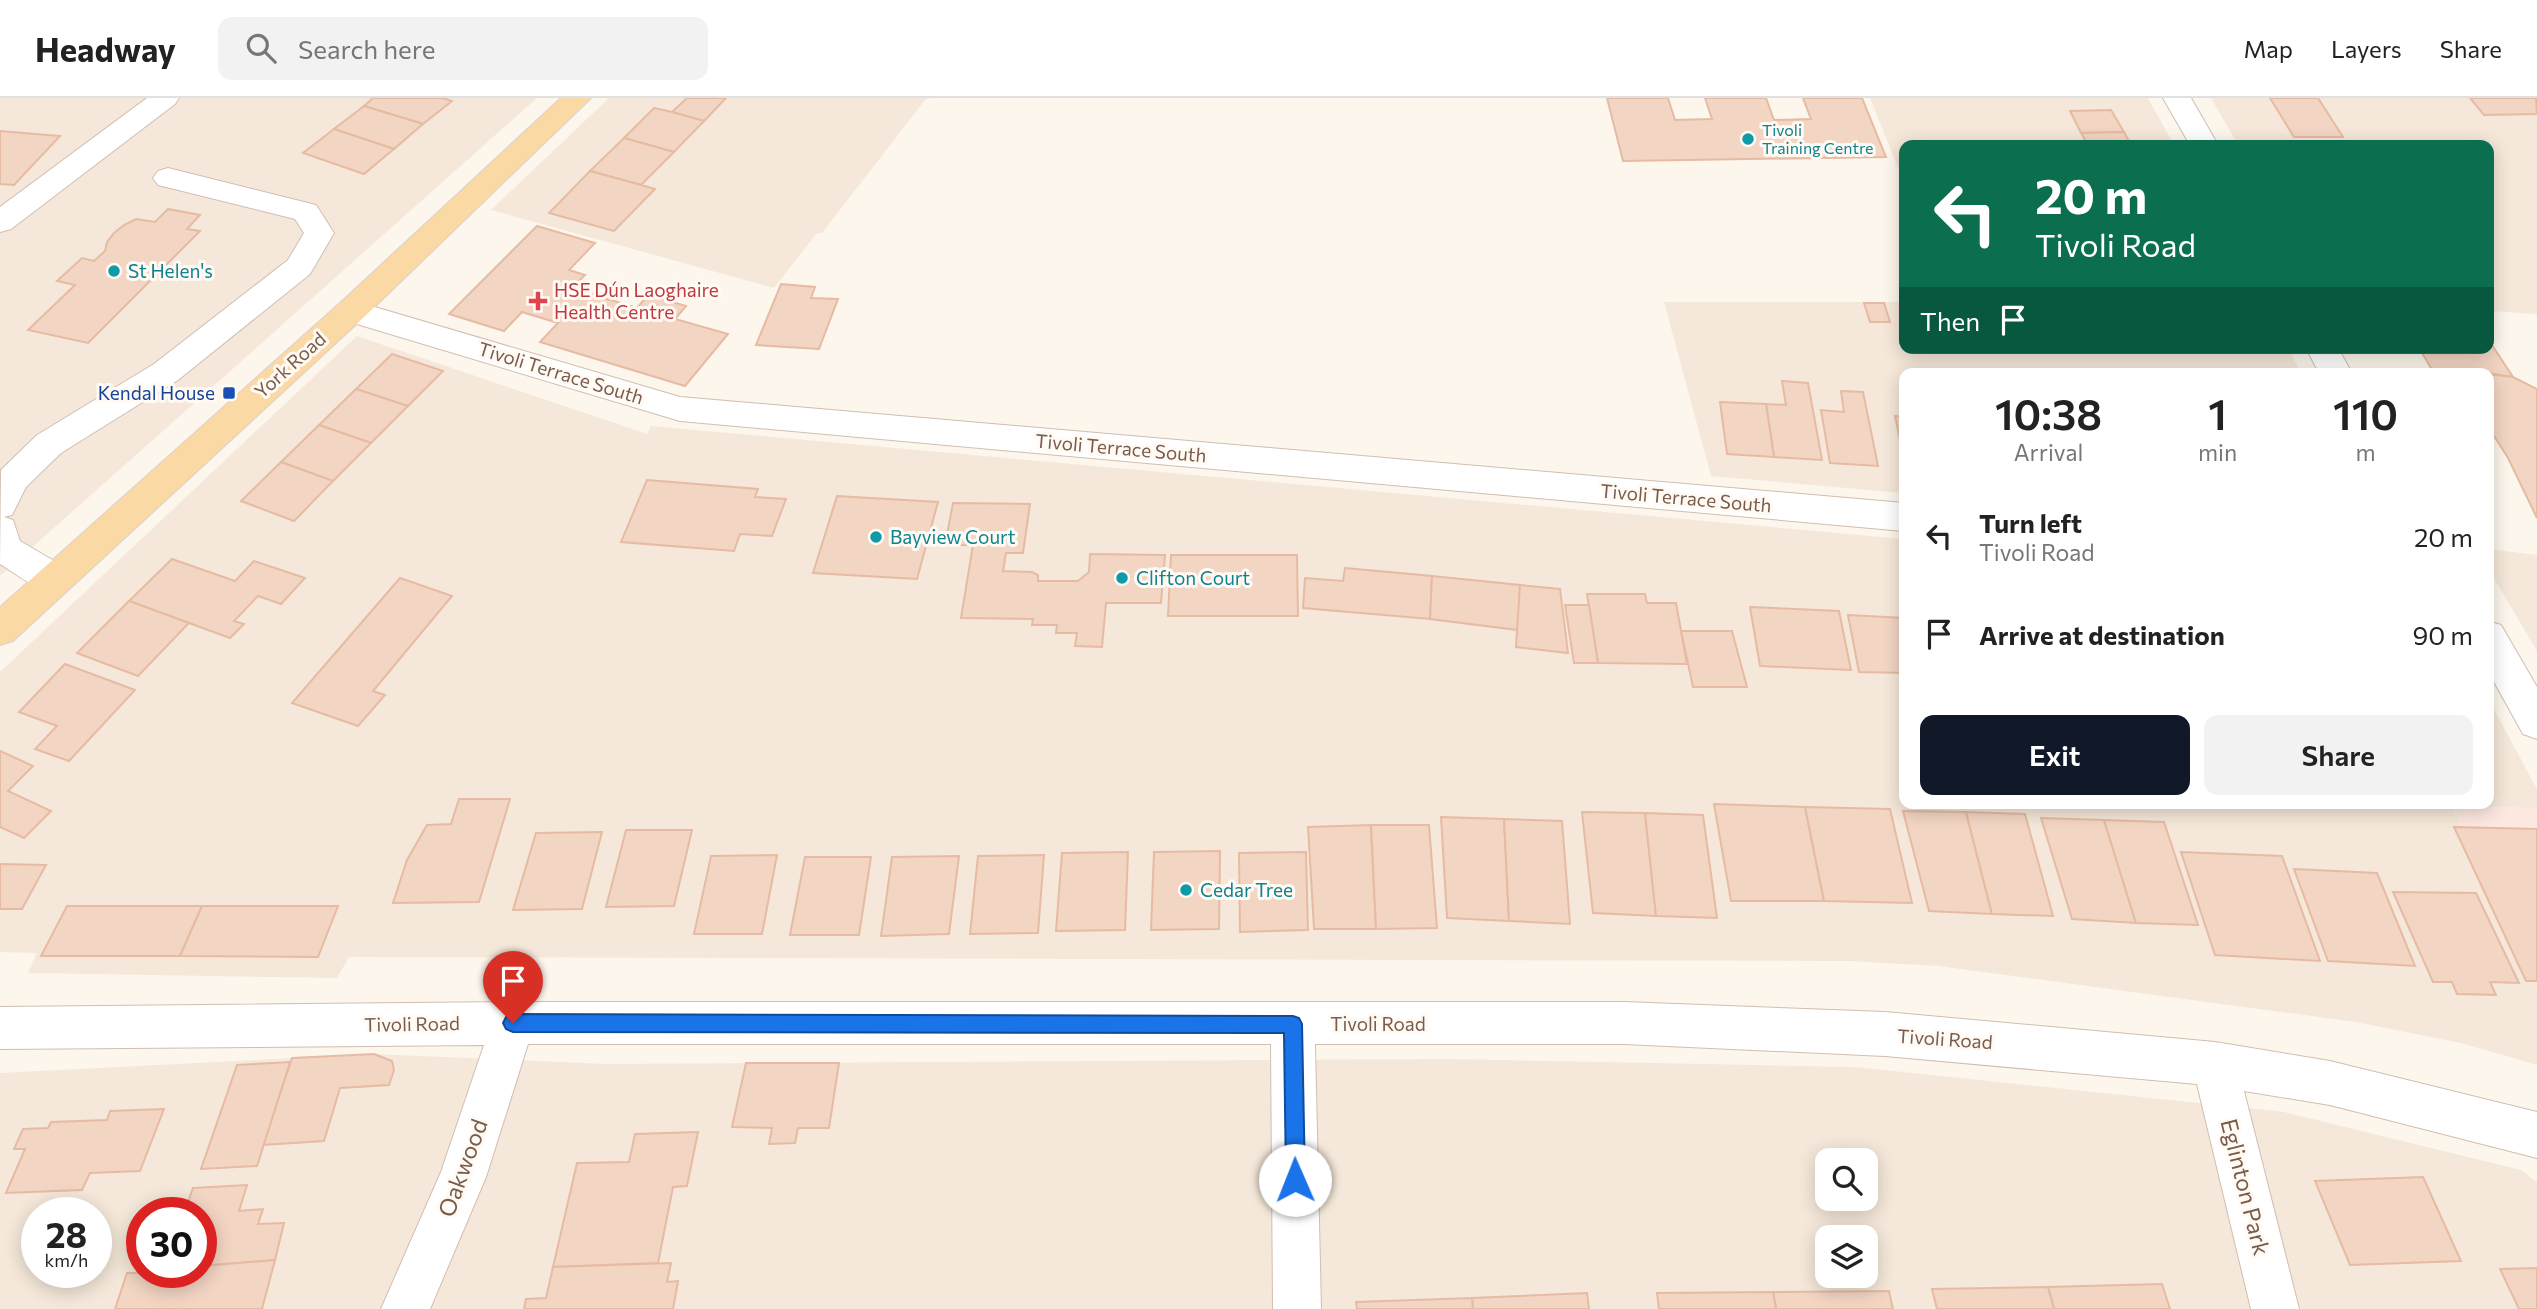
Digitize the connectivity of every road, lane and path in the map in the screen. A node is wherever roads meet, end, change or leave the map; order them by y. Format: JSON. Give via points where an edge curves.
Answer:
{"nodes":[{"id":1,"x":165,"y":98,"type":"edge"},
{"id":2,"x":577,"y":98,"type":"edge"},
{"id":3,"x":2177,"y":98,"type":"edge"},
{"id":4,"x":2201,"y":140,"type":"edge"},
{"id":5,"x":168,"y":178,"type":"dead end"},
{"id":6,"x":0,"y":222,"type":"edge"},
{"id":7,"x":351,"y":310,"type":"junction"},
{"id":8,"x":0,"y":505,"type":"edge"},
{"id":9,"x":1899,"y":517,"type":"edge"},
{"id":10,"x":0,"y":530,"type":"edge"},
{"id":11,"x":55,"y":579,"type":"junction"},
{"id":12,"x":0,"y":630,"type":"edge"},
{"id":13,"x":2494,"y":647,"type":"edge"},
{"id":14,"x":2537,"y":722,"type":"edge"},
{"id":15,"x":513,"y":1023,"type":"junction"},
{"id":16,"x":1293,"y":1024,"type":"junction"},
{"id":17,"x":0,"y":1028,"type":"edge"},
{"id":18,"x":2215,"y":1065,"type":"junction"},
{"id":19,"x":2537,"y":1135,"type":"edge"},
{"id":20,"x":405,"y":1309,"type":"edge"},
{"id":21,"x":1297,"y":1309,"type":"edge"},
{"id":22,"x":2275,"y":1309,"type":"edge"}],
"edges":[{"from":1,"to":6,"type":"street"},
{"from":2,"to":7,"type":"main road","name":"York Road"},
{"from":3,"to":4,"type":"street"},
{"from":5,"to":8,"type":"street","via":[[305,212],[319,233],[299,267],[166,372],[49,444],[13,479]]},
{"from":7,"to":9,"type":"street","name":"Tivoli Terrace South","via":[[680,409]]},
{"from":7,"to":11,"type":"main road","name":"York Road"},
{"from":10,"to":11,"type":"street","via":[[4,549]]},
{"from":11,"to":12,"type":"main road","name":"York Road"},
{"from":13,"to":14,"type":"street"},
{"from":15,"to":16,"type":"street","name":"Tivoli Road"},
{"from":15,"to":17,"type":"street","name":"Tivoli Road"},
{"from":15,"to":20,"type":"street","name":"Oakwood","via":[[463,1177]]},
{"from":16,"to":18,"type":"street","name":"Tivoli Road","via":[[1624,1023],[1871,1033]]},
{"from":16,"to":21,"type":"street"},
{"from":18,"to":19,"type":"street","name":"Tivoli Road","via":[[2330,1083]]},
{"from":18,"to":22,"type":"street","name":"Eglinton Park"}]}
